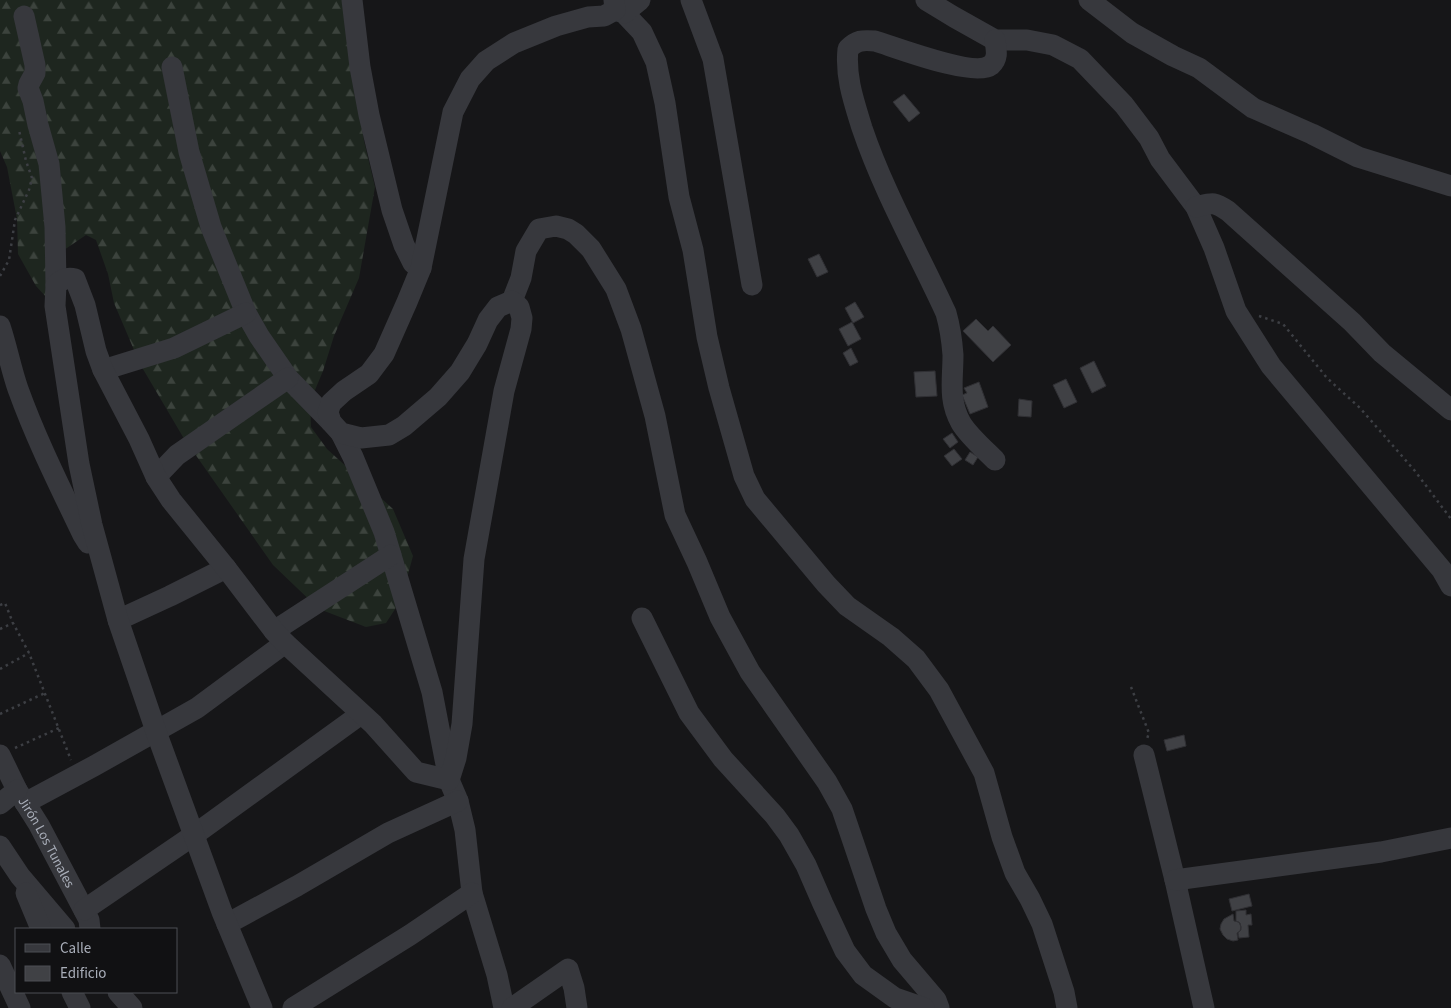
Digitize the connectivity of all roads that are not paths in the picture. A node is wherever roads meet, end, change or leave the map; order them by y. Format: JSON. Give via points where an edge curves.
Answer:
{"nodes":[{"id":1,"x":352,"y":0,"type":"edge"},
{"id":2,"x":691,"y":0,"type":"edge"},
{"id":3,"x":926,"y":0,"type":"edge"},
{"id":4,"x":1089,"y":0,"type":"edge"},
{"id":5,"x":623,"y":6,"type":"edge"},
{"id":6,"x":24,"y":16,"type":"dead end"},
{"id":7,"x":996,"y":40,"type":"junction"},
{"id":8,"x":172,"y":67,"type":"dead end"},
{"id":9,"x":1451,"y":186,"type":"edge"},
{"id":10,"x":1196,"y":207,"type":"junction"},
{"id":11,"x":421,"y":268,"type":"junction"},
{"id":12,"x":56,"y":285,"type":"junction"},
{"id":13,"x":752,"y":285,"type":"dead end"},
{"id":14,"x":512,"y":301,"type":"junction"},
{"id":15,"x":246,"y":313,"type":"junction"},
{"id":16,"x":0,"y":326,"type":"edge"},
{"id":17,"x":103,"y":370,"type":"junction"},
{"id":18,"x":288,"y":378,"type":"junction"},
{"id":19,"x":1451,"y":410,"type":"edge"},
{"id":20,"x":336,"y":428,"type":"junction"},
{"id":21,"x":995,"y":460,"type":"dead end"},
{"id":22,"x":156,"y":477,"type":"junction"},
{"id":23,"x":391,"y":555,"type":"junction"},
{"id":24,"x":226,"y":568,"type":"junction"},
{"id":25,"x":105,"y":571,"type":"junction"},
{"id":26,"x":1451,"y":586,"type":"edge"},
{"id":27,"x":642,"y":618,"type":"dead end"},
{"id":28,"x":118,"y":620,"type":"junction"},
{"id":29,"x":280,"y":637,"type":"junction"},
{"id":30,"x":361,"y":714,"type":"junction"},
{"id":31,"x":157,"y":731,"type":"junction"},
{"id":32,"x":0,"y":755,"type":"edge"},
{"id":33,"x":1144,"y":755,"type":"road end"},
{"id":34,"x":449,"y":780,"type":"junction"},
{"id":35,"x":21,"y":797,"type":"junction"},
{"id":36,"x":458,"y":801,"type":"junction"},
{"id":37,"x":0,"y":804,"type":"edge"},
{"id":38,"x":194,"y":835,"type":"junction"},
{"id":39,"x":1451,"y":838,"type":"edge"},
{"id":40,"x":0,"y":846,"type":"edge"},
{"id":41,"x":20,"y":876,"type":"junction"},
{"id":42,"x":1175,"y":880,"type":"junction"},
{"id":43,"x":472,"y":893,"type":"junction"},
{"id":44,"x":87,"y":919,"type":"edge"},
{"id":45,"x":227,"y":924,"type":"junction"},
{"id":46,"x":41,"y":928,"type":"edge"},
{"id":47,"x":64,"y":928,"type":"edge"},
{"id":48,"x":0,"y":965,"type":"edge"},
{"id":49,"x":72,"y":993,"type":"edge"},
{"id":50,"x":119,"y":993,"type":"edge"},
{"id":51,"x":1068,"y":1003,"type":"edge"},
{"id":52,"x":20,"y":1008,"type":"edge"},
{"id":53,"x":80,"y":1008,"type":"edge"},
{"id":54,"x":132,"y":1008,"type":"edge"},
{"id":55,"x":262,"y":1008,"type":"edge"},
{"id":56,"x":293,"y":1008,"type":"edge"},
{"id":57,"x":504,"y":1008,"type":"edge"},
{"id":58,"x":512,"y":1008,"type":"edge"},
{"id":59,"x":577,"y":1008,"type":"edge"},
{"id":60,"x":924,"y":1008,"type":"edge"},
{"id":61,"x":939,"y":1008,"type":"edge"},
{"id":62,"x":1204,"y":1008,"type":"edge"}],
"edges":[{"from":1,"to":11,"type":"street","via":[[369,115],[392,210],[404,245],[413,263]]},
{"from":2,"to":13,"type":"street","via":[[713,59]]},
{"from":3,"to":7,"type":"street"},
{"from":4,"to":9,"type":"street","via":[[1132,33],[1199,68],[1253,108],[1358,158]]},
{"from":5,"to":11,"type":"street","via":[[604,16],[556,26],[514,43],[486,61],[470,79],[453,112]]},
{"from":5,"to":51,"type":"street","via":[[642,32],[656,62],[707,336],[744,476],[755,499],[826,584],[847,606],[916,658],[939,690],[984,773],[1005,846],[1015,873],[1042,924]]},
{"from":6,"to":12,"type":"street","via":[[35,65],[28,88],[50,164]]},
{"from":7,"to":10,"type":"street","via":[[1027,40],[1053,45],[1080,59],[1124,105]]},
{"from":7,"to":21,"type":"street","via":[[995,60],[980,69],[938,61],[870,40],[854,43],[848,49],[847,59],[851,93],[878,170],[946,314],[953,355],[951,394],[954,410],[962,425]]},
{"from":8,"to":15,"type":"street","via":[[189,152],[211,227]]},
{"from":10,"to":19,"type":"street","via":[[1212,203],[1228,212]]},
{"from":10,"to":26,"type":"street","via":[[1236,311],[1270,366],[1442,570]]},
{"from":11,"to":20,"type":"street","via":[[384,354],[369,374],[331,403],[328,412]]},
{"from":12,"to":17,"type":"street","via":[[68,277],[75,279]]},
{"from":12,"to":25,"type":"street","via":[[55,306],[79,464]]},
{"from":14,"to":20,"type":"street","via":[[498,306],[460,372],[438,397],[404,426],[389,436],[361,438]]},
{"from":14,"to":34,"type":"street","via":[[519,308],[521,329],[504,391],[474,559],[462,724]]},
{"from":14,"to":61,"type":"street","via":[[526,251],[539,229],[556,226],[576,234],[591,249],[616,289],[650,396],[675,515],[720,618],[750,672],[827,782],[842,809],[886,933],[902,960],[936,1000]]},
{"from":15,"to":17,"type":"street","via":[[174,348]]},
{"from":15,"to":18,"type":"street"},
{"from":16,"to":25,"type":"street","via":[[10,367],[29,417],[82,535]]},
{"from":17,"to":22,"type":"street"},
{"from":18,"to":20,"type":"street"},
{"from":18,"to":22,"type":"street","via":[[177,454]]},
{"from":20,"to":23,"type":"street","via":[[353,458]]},
{"from":22,"to":24,"type":"street"},
{"from":23,"to":29,"type":"street"},
{"from":23,"to":34,"type":"street","via":[[432,692]]},
{"from":24,"to":28,"type":"street"},
{"from":24,"to":29,"type":"street"},
{"from":25,"to":28,"type":"street"},
{"from":27,"to":60,"type":"street","via":[[689,713],[723,759],[789,834],[846,951],[863,975],[895,998]]},
{"from":28,"to":31,"type":"street"},
{"from":29,"to":30,"type":"street"},
{"from":29,"to":31,"type":"street","via":[[198,708]]},
{"from":30,"to":34,"type":"street","via":[[416,772]]},
{"from":30,"to":38,"type":"street"},
{"from":31,"to":35,"type":"street"},
{"from":31,"to":38,"type":"street"},
{"from":32,"to":35,"type":"street","name":"Jirón Los Tunales"},
{"from":33,"to":42,"type":"street"},
{"from":34,"to":36,"type":"street"},
{"from":35,"to":37,"type":"street"},
{"from":35,"to":44,"type":"street","name":"Jirón Los Tunales","via":[[39,825]]},
{"from":36,"to":43,"type":"street","via":[[465,830]]},
{"from":36,"to":45,"type":"street","via":[[388,833]]},
{"from":38,"to":44,"type":"street"},
{"from":38,"to":45,"type":"street"},
{"from":39,"to":42,"type":"street","via":[[1381,852]]},
{"from":40,"to":41,"type":"street"},
{"from":41,"to":46,"type":"street"},
{"from":41,"to":47,"type":"street"},
{"from":42,"to":62,"type":"street"},
{"from":43,"to":56,"type":"street"},
{"from":43,"to":57,"type":"street"},
{"from":45,"to":55,"type":"street"},
{"from":48,"to":52,"type":"street"},
{"from":49,"to":53,"type":"street"},
{"from":50,"to":54,"type":"street"},
{"from":58,"to":59,"type":"street","via":[[568,969]]}]}
